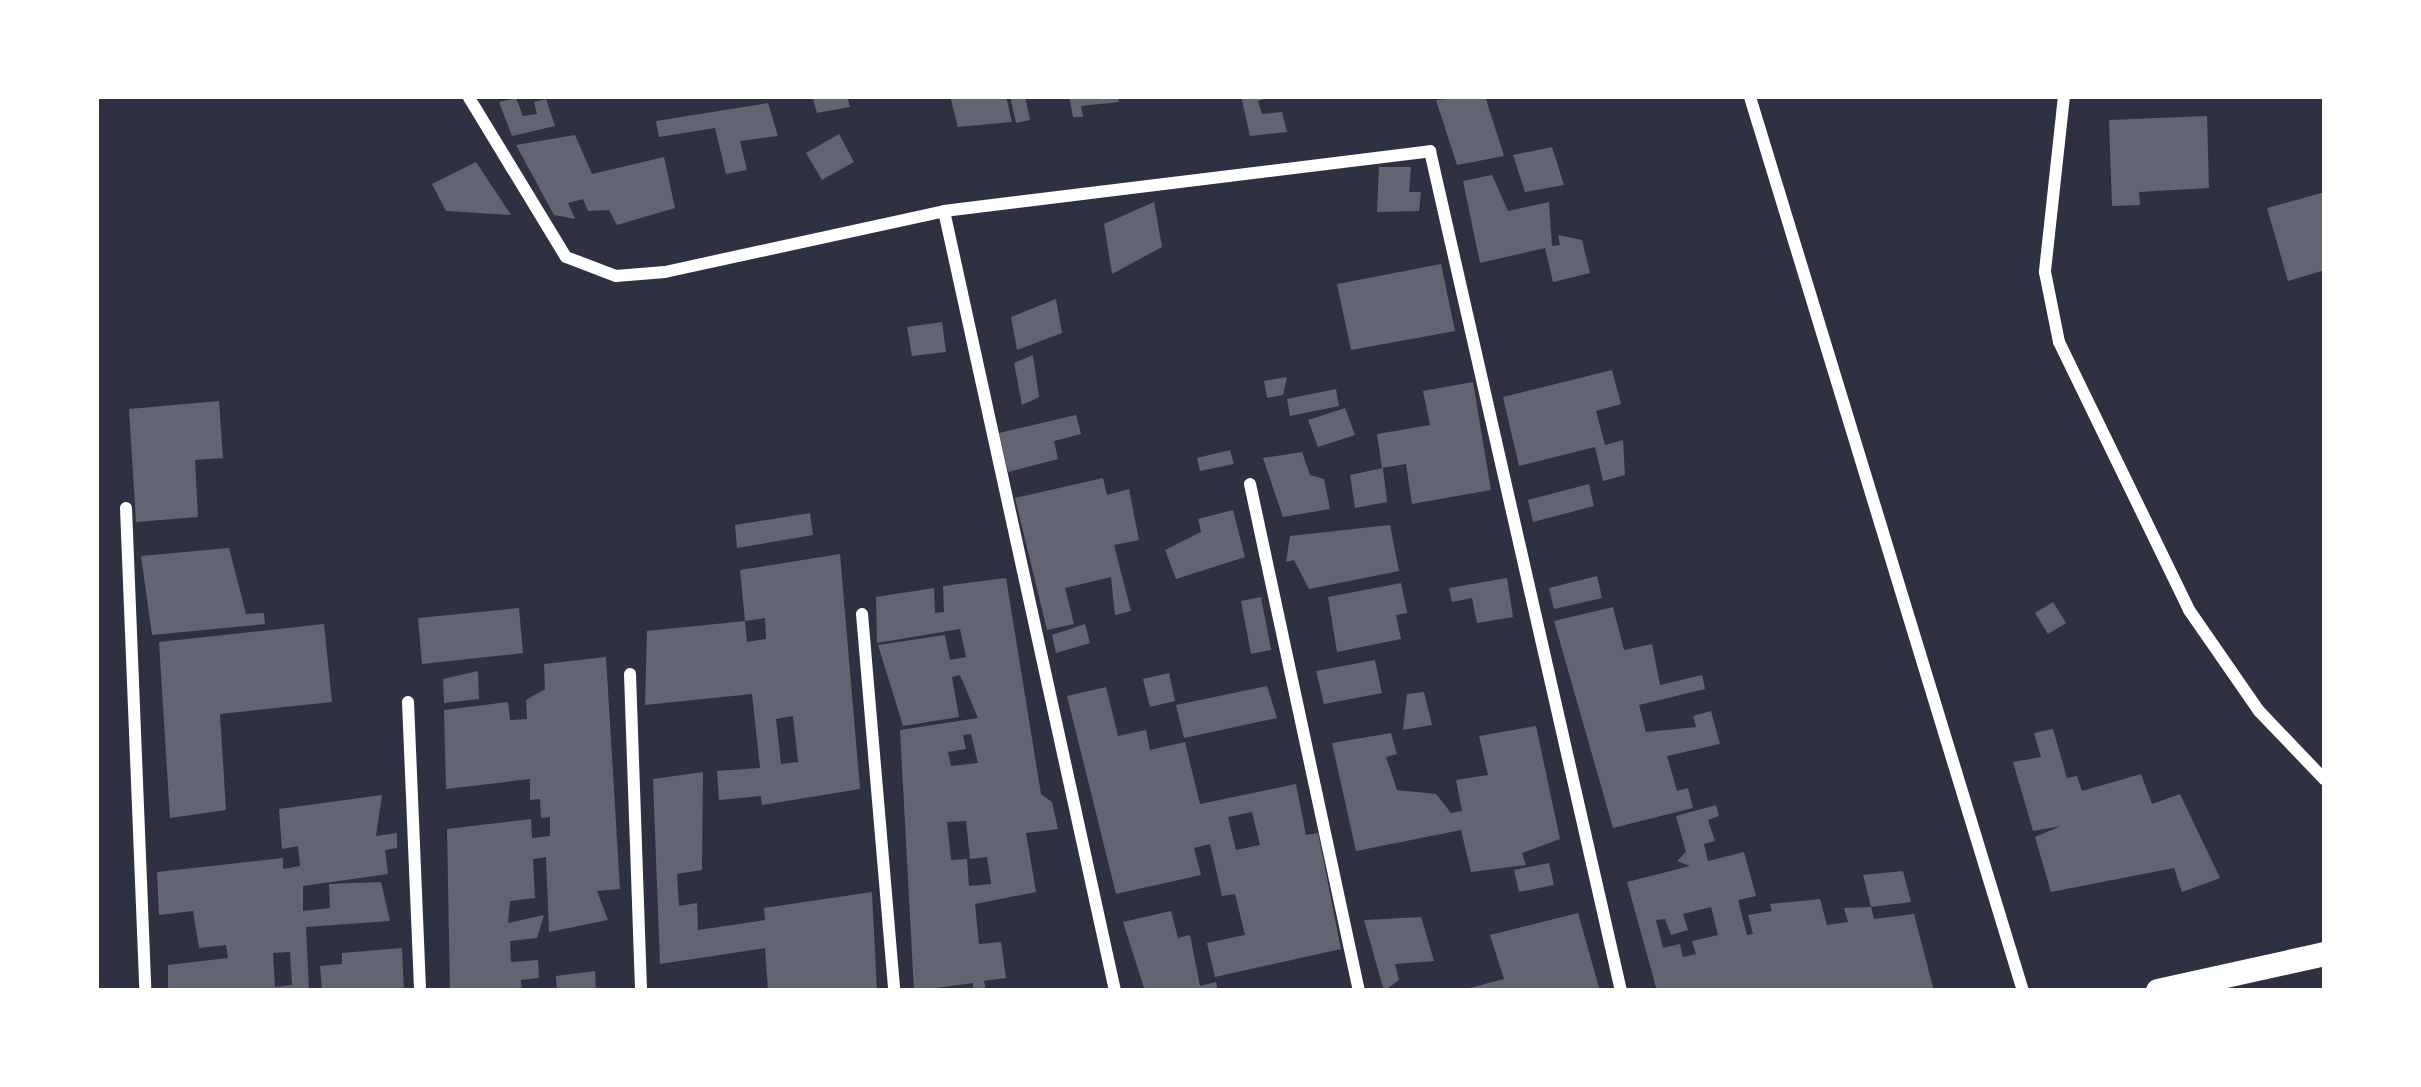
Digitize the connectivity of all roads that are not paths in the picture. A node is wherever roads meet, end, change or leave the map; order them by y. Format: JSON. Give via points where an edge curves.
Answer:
{"nodes":[{"id":1,"x":468,"y":96,"type":"edge"},
{"id":2,"x":2064,"y":96,"type":"edge"},
{"id":3,"x":1750,"y":98,"type":"edge"},
{"id":4,"x":944,"y":211,"type":"junction"},
{"id":5,"x":1250,"y":484,"type":"dead end"},
{"id":6,"x":126,"y":508,"type":"dead end"},
{"id":7,"x":862,"y":614,"type":"dead end"},
{"id":8,"x":630,"y":674,"type":"dead end"},
{"id":9,"x":408,"y":702,"type":"dead end"},
{"id":10,"x":2325,"y":780,"type":"edge"},
{"id":11,"x":2325,"y":954,"type":"edge"},
{"id":12,"x":145,"y":991,"type":"edge"},
{"id":13,"x":420,"y":991,"type":"edge"},
{"id":14,"x":641,"y":991,"type":"edge"},
{"id":15,"x":894,"y":991,"type":"edge"},
{"id":16,"x":1115,"y":991,"type":"edge"},
{"id":17,"x":1359,"y":991,"type":"edge"},
{"id":18,"x":1621,"y":991,"type":"edge"},
{"id":19,"x":2023,"y":991,"type":"edge"},
{"id":20,"x":2158,"y":991,"type":"edge"}],
"edges":[{"from":1,"to":4,"type":"street","via":[[566,257],[587,270],[665,272]]},
{"from":2,"to":10,"type":"street","via":[[2045,272],[2059,342],[2189,610],[2259,711]]},
{"from":3,"to":19,"type":"street"},
{"from":4,"to":16,"type":"street"},
{"from":4,"to":18,"type":"street","via":[[1430,151]]},
{"from":5,"to":17,"type":"street"},
{"from":6,"to":12,"type":"street"},
{"from":7,"to":15,"type":"street"},
{"from":8,"to":14,"type":"street"},
{"from":9,"to":13,"type":"street"},
{"from":11,"to":20,"type":"main road"}]}
